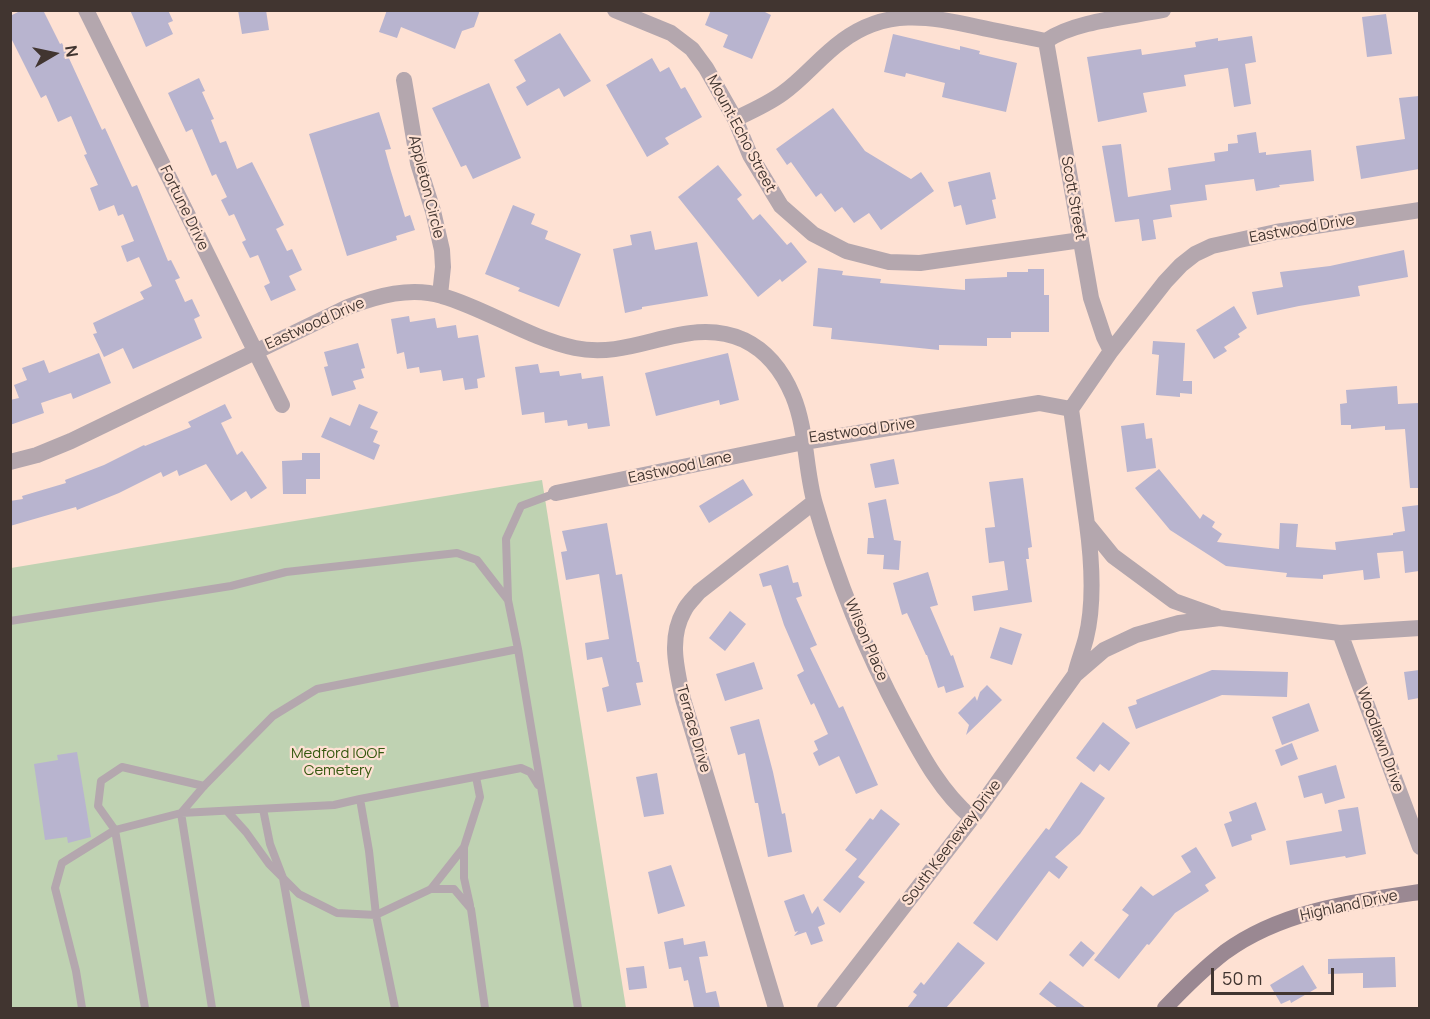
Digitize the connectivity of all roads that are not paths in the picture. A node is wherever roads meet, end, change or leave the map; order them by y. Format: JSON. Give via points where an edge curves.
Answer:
{"nodes":[{"id":1,"x":86,"y":10,"type":"edge"},
{"id":2,"x":615,"y":10,"type":"edge"},
{"id":3,"x":1163,"y":10,"type":"edge"},
{"id":4,"x":930,"y":14,"type":"edge"},
{"id":5,"x":1046,"y":41,"type":"junction"},
{"id":6,"x":404,"y":80,"type":"dead end"},
{"id":7,"x":735,"y":119,"type":"junction"},
{"id":8,"x":1419,"y":210,"type":"edge"},
{"id":9,"x":1081,"y":240,"type":"junction"},
{"id":10,"x":440,"y":295,"type":"junction"},
{"id":11,"x":255,"y":351,"type":"junction"},
{"id":12,"x":1111,"y":351,"type":"junction"},
{"id":13,"x":282,"y":405,"type":"dead end"},
{"id":14,"x":1071,"y":409,"type":"junction"},
{"id":15,"x":804,"y":442,"type":"junction"},
{"id":16,"x":10,"y":462,"type":"edge"},
{"id":17,"x":556,"y":493,"type":"joint"},
{"id":18,"x":814,"y":502,"type":"junction"},
{"id":19,"x":1087,"y":524,"type":"junction"},
{"id":20,"x":508,"y":600,"type":"junction"},
{"id":21,"x":1220,"y":618,"type":"junction"},
{"id":22,"x":10,"y":621,"type":"edge"},
{"id":23,"x":1419,"y":628,"type":"edge"},
{"id":24,"x":1340,"y":633,"type":"junction"},
{"id":25,"x":518,"y":649,"type":"junction"},
{"id":26,"x":1075,"y":675,"type":"junction"},
{"id":27,"x":476,"y":777,"type":"junction"},
{"id":28,"x":204,"y":786,"type":"junction"},
{"id":29,"x":541,"y":790,"type":"junction"},
{"id":30,"x":360,"y":799,"type":"junction"},
{"id":31,"x":263,"y":809,"type":"junction"},
{"id":32,"x":227,"y":811,"type":"junction"},
{"id":33,"x":181,"y":813,"type":"junction"},
{"id":34,"x":972,"y":818,"type":"junction"},
{"id":35,"x":115,"y":830,"type":"junction"},
{"id":36,"x":464,"y":847,"type":"junction"},
{"id":37,"x":1419,"y":847,"type":"edge"},
{"id":38,"x":283,"y":878,"type":"junction"},
{"id":39,"x":431,"y":889,"type":"junction"},
{"id":40,"x":1419,"y":892,"type":"edge"},
{"id":41,"x":471,"y":909,"type":"junction"},
{"id":42,"x":376,"y":915,"type":"junction"},
{"id":43,"x":82,"y":1008,"type":"edge"},
{"id":44,"x":145,"y":1008,"type":"edge"},
{"id":45,"x":212,"y":1008,"type":"edge"},
{"id":46,"x":306,"y":1008,"type":"edge"},
{"id":47,"x":395,"y":1008,"type":"edge"},
{"id":48,"x":485,"y":1008,"type":"edge"},
{"id":49,"x":578,"y":1008,"type":"edge"},
{"id":50,"x":776,"y":1008,"type":"edge"},
{"id":51,"x":825,"y":1008,"type":"edge"},
{"id":52,"x":1165,"y":1008,"type":"edge"}],
"edges":[{"from":1,"to":11,"type":"street","name":"Fortune Drive"},
{"from":2,"to":7,"type":"street","name":"Mount Echo Street","via":[[671,33],[692,49]]},
{"from":3,"to":5,"type":"street","via":[[1073,28]]},
{"from":4,"to":5,"type":"street"},
{"from":4,"to":7,"type":"street","via":[[901,17],[858,31],[825,54],[785,92]]},
{"from":5,"to":9,"type":"street","name":"Scott Street"},
{"from":6,"to":10,"type":"street","name":"Appleton Circle","via":[[418,164],[442,250]]},
{"from":7,"to":9,"type":"street","name":"Mount Echo Street","via":[[750,155],[781,206],[813,234],[846,251],[889,262],[920,264]]},
{"from":8,"to":12,"type":"street","name":"Eastwood Drive","via":[[1212,246],[1173,273]]},
{"from":9,"to":12,"type":"street","name":"Scott Street","via":[[1091,298]]},
{"from":10,"to":11,"type":"street","name":"Eastwood Drive","via":[[400,292],[365,300]]},
{"from":10,"to":15,"type":"street","name":"Eastwood Drive","via":[[575,348],[620,350],[688,332],[711,331],[745,341],[759,349],[784,377],[794,398]]},
{"from":11,"to":13,"type":"street","name":"Fortune Drive"},
{"from":11,"to":16,"type":"street","name":"Eastwood Drive","via":[[71,441]]},
{"from":12,"to":14,"type":"street","name":"Eastwood Drive"},
{"from":14,"to":15,"type":"street","name":"Eastwood Drive","via":[[1039,403]]},
{"from":14,"to":19,"type":"street"},
{"from":15,"to":17,"type":"street","name":"Eastwood Lane"},
{"from":15,"to":18,"type":"street","name":"Wilson Place"},
{"from":17,"to":20,"type":"lane","via":[[521,506],[517,514],[506,539]]},
{"from":18,"to":34,"type":"street","name":"Wilson Place","via":[[864,642],[889,695],[935,777]]},
{"from":18,"to":50,"type":"street","name":"Terrace Drive","via":[[699,592],[684,610],[674,644],[683,699]]},
{"from":19,"to":21,"type":"street","via":[[1113,556],[1174,601]]},
{"from":19,"to":26,"type":"street","via":[[1092,560],[1090,600],[1087,636]]},
{"from":20,"to":22,"type":"lane","via":[[477,560],[457,553],[286,572],[231,586]]},
{"from":20,"to":25,"type":"lane"},
{"from":21,"to":24,"type":"street"},
{"from":21,"to":26,"type":"street","via":[[1179,623],[1136,635],[1104,650]]},
{"from":23,"to":24,"type":"street"},
{"from":24,"to":37,"type":"street","name":"Woodlawn Drive"},
{"from":25,"to":28,"type":"lane","via":[[317,689],[273,716]]},
{"from":25,"to":29,"type":"lane"},
{"from":26,"to":34,"type":"street","name":"South Keeneway Drive"},
{"from":27,"to":29,"type":"lane","via":[[521,768],[530,772]]},
{"from":27,"to":30,"type":"lane"},
{"from":27,"to":36,"type":"lane","via":[[480,797]]},
{"from":28,"to":33,"type":"lane"},
{"from":28,"to":35,"type":"lane","via":[[122,767],[101,781],[99,806]]},
{"from":29,"to":49,"type":"lane"},
{"from":30,"to":31,"type":"lane","via":[[334,805]]},
{"from":30,"to":42,"type":"lane"},
{"from":31,"to":32,"type":"lane"},
{"from":31,"to":38,"type":"lane","via":[[270,844]]},
{"from":32,"to":33,"type":"lane"},
{"from":32,"to":38,"type":"lane"},
{"from":33,"to":35,"type":"lane"},
{"from":33,"to":45,"type":"lane"},
{"from":34,"to":51,"type":"street","name":"South Keeneway Drive"},
{"from":35,"to":43,"type":"lane","via":[[62,864],[55,888]]},
{"from":35,"to":44,"type":"lane"},
{"from":36,"to":39,"type":"lane"},
{"from":36,"to":41,"type":"lane","via":[[464,878]]},
{"from":38,"to":42,"type":"lane","via":[[299,894],[337,912]]},
{"from":38,"to":46,"type":"lane"},
{"from":39,"to":41,"type":"lane","via":[[454,889]]},
{"from":39,"to":42,"type":"lane"},
{"from":40,"to":52,"type":"main road","name":"Highland Drive","via":[[1337,906],[1267,928],[1211,963]]},
{"from":41,"to":48,"type":"lane"},
{"from":42,"to":47,"type":"lane"}]}
